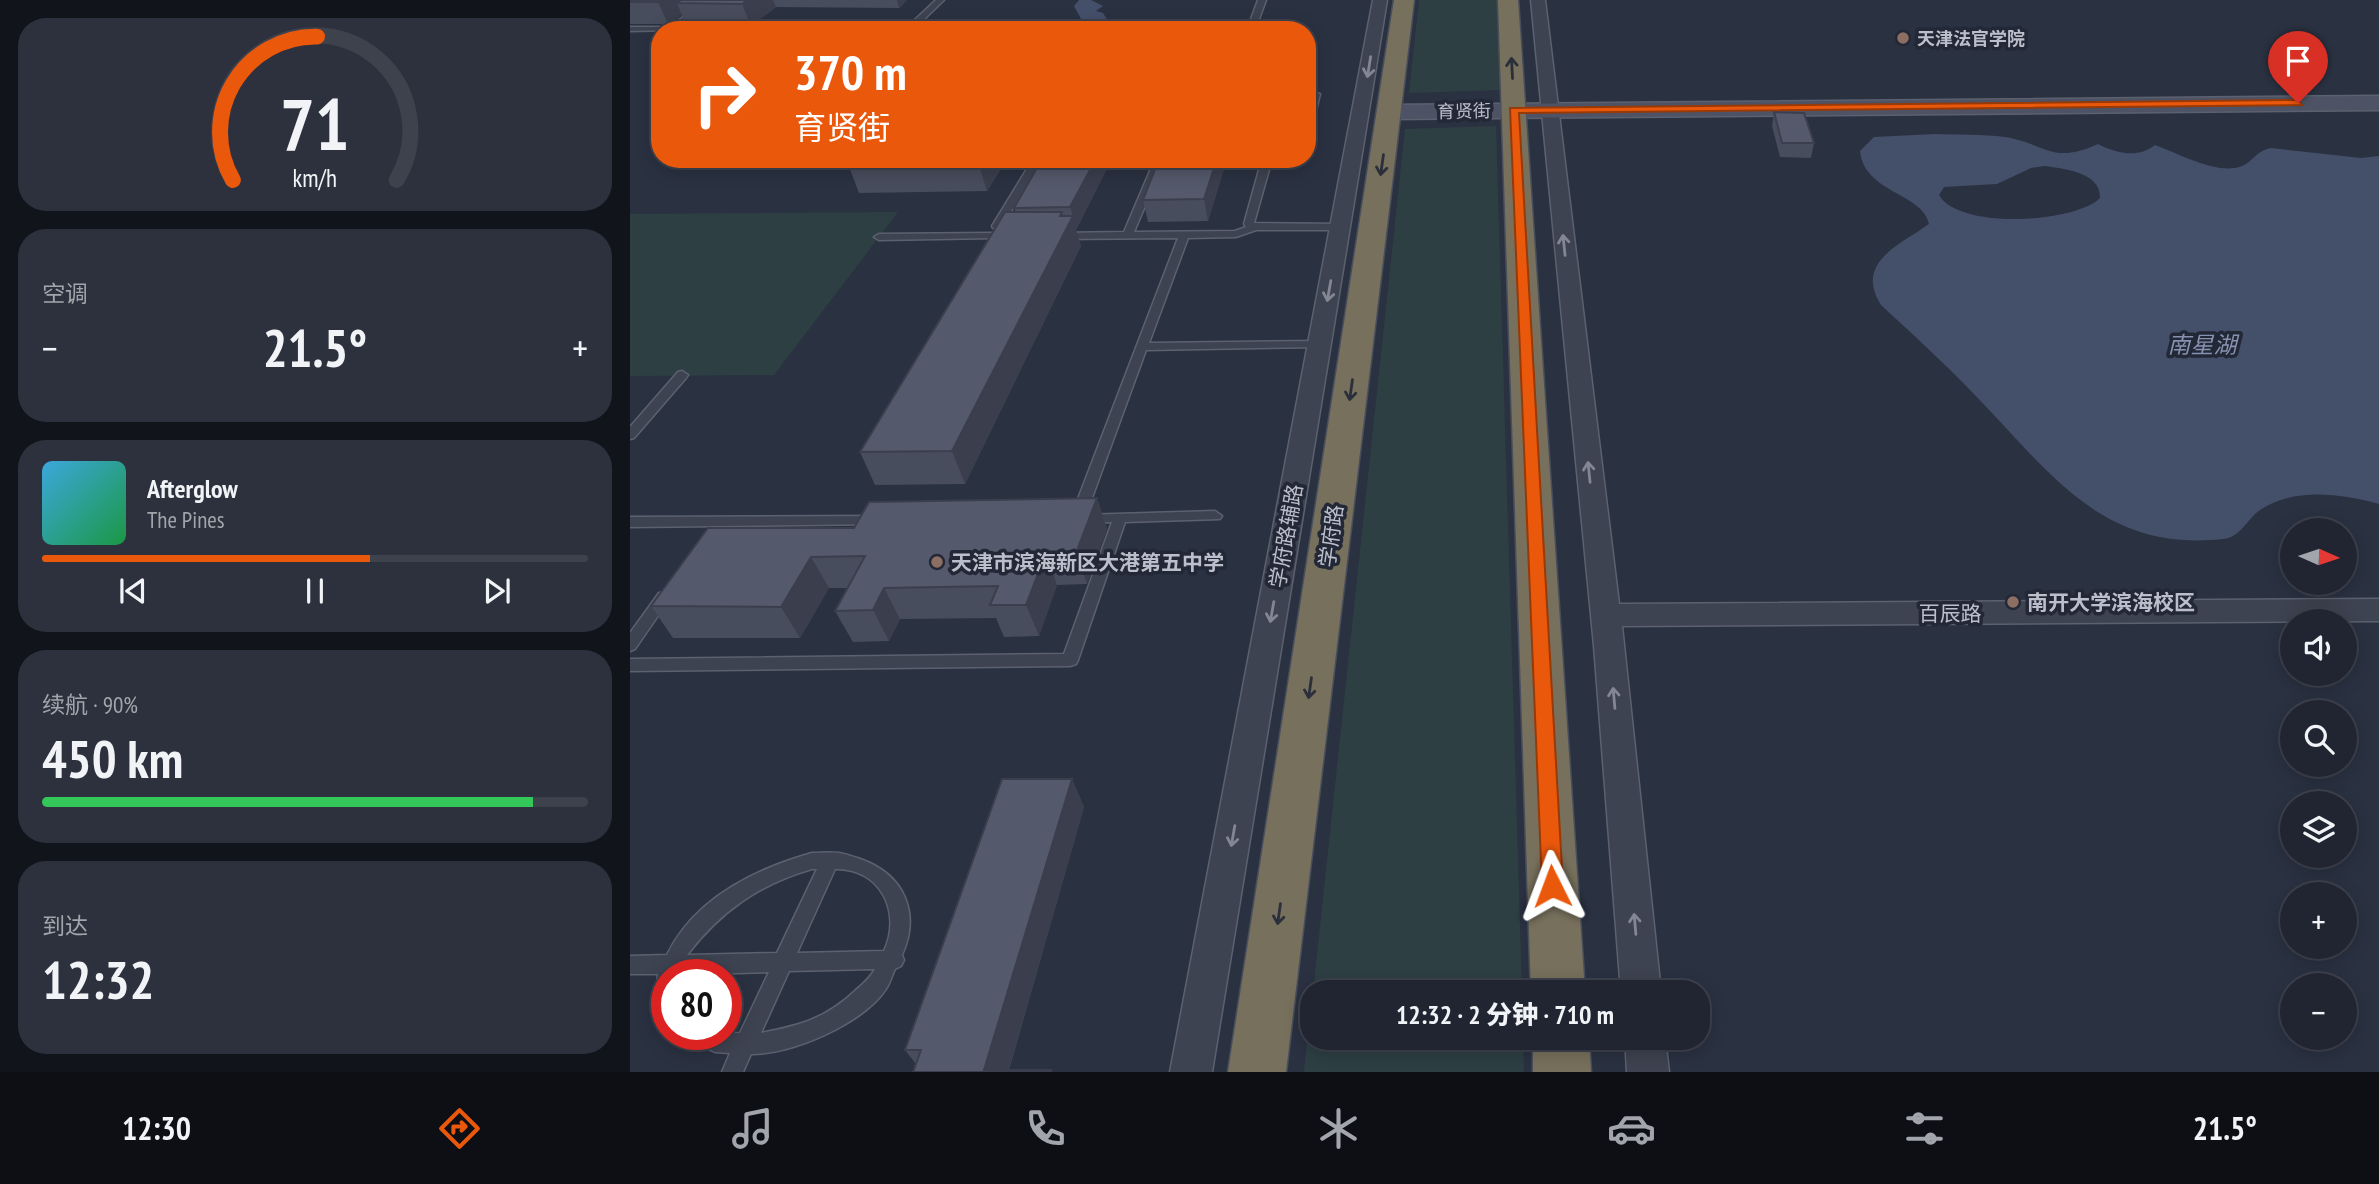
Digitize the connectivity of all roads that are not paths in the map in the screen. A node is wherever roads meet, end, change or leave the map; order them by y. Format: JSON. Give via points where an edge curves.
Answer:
{"nodes":[{"id":1,"x":713,"y":0,"type":"edge"},
{"id":2,"x":940,"y":0,"type":"edge"},
{"id":3,"x":1262,"y":0,"type":"edge"},
{"id":4,"x":1380,"y":0,"type":"edge"},
{"id":5,"x":1404,"y":0,"type":"edge"},
{"id":6,"x":1508,"y":0,"type":"edge"},
{"id":7,"x":1538,"y":0,"type":"edge"},
{"id":8,"x":683,"y":21,"type":"edge"},
{"id":9,"x":918,"y":21,"type":"edge"},
{"id":10,"x":1254,"y":21,"type":"edge"},
{"id":11,"x":630,"y":29,"type":"edge"},
{"id":12,"x":651,"y":29,"type":"edge"},
{"id":13,"x":2379,"y":103,"type":"edge"},
{"id":14,"x":1531,"y":110,"type":"junction"},
{"id":15,"x":1389,"y":112,"type":"junction"},
{"id":16,"x":1033,"y":168,"type":"edge"},
{"id":17,"x":1156,"y":168,"type":"edge"},
{"id":18,"x":1265,"y":168,"type":"edge"},
{"id":19,"x":1341,"y":227,"type":"junction"},
{"id":20,"x":1255,"y":228,"type":"junction"},
{"id":21,"x":1184,"y":235,"type":"junction"},
{"id":22,"x":991,"y":236,"type":"junction"},
{"id":23,"x":1005,"y":236,"type":"edge"},
{"id":24,"x":1046,"y":236,"type":"edge"},
{"id":25,"x":1128,"y":236,"type":"junction"},
{"id":26,"x":879,"y":237,"type":"dead end"},
{"id":27,"x":1320,"y":344,"type":"junction"},
{"id":28,"x":1142,"y":346,"type":"junction"},
{"id":29,"x":682,"y":375,"type":"dead end"},
{"id":30,"x":630,"y":435,"type":"edge"},
{"id":31,"x":1215,"y":516,"type":"dead end"},
{"id":32,"x":1119,"y":517,"type":"junction"},
{"id":33,"x":894,"y":521,"type":"edge"},
{"id":34,"x":630,"y":522,"type":"edge"},
{"id":35,"x":670,"y":589,"type":"edge"},
{"id":36,"x":2379,"y":610,"type":"edge"},
{"id":37,"x":1606,"y":615,"type":"junction"},
{"id":38,"x":630,"y":645,"type":"edge"},
{"id":39,"x":630,"y":665,"type":"edge"},
{"id":40,"x":830,"y":861,"type":"junction"},
{"id":41,"x":676,"y":959,"type":"edge"},
{"id":42,"x":894,"y":960,"type":"junction"},
{"id":43,"x":783,"y":962,"type":"junction"},
{"id":44,"x":630,"y":965,"type":"edge"},
{"id":45,"x":742,"y":966,"type":"edge"},
{"id":46,"x":651,"y":969,"type":"edge"},
{"id":47,"x":1558,"y":980,"type":"edge"},
{"id":48,"x":1640,"y":980,"type":"edge"},
{"id":49,"x":1561,"y":1050,"type":"edge"},
{"id":50,"x":1646,"y":1050,"type":"edge"},
{"id":51,"x":786,"y":1058,"type":"dead end"},
{"id":52,"x":753,"y":1069,"type":"dead end"},
{"id":53,"x":726,"y":1070,"type":"edge"},
{"id":54,"x":1191,"y":1072,"type":"edge"},
{"id":55,"x":1257,"y":1072,"type":"edge"},
{"id":56,"x":1562,"y":1072,"type":"edge"},
{"id":57,"x":1648,"y":1072,"type":"edge"}],
"edges":[{"from":1,"to":8,"type":"lane"},
{"from":2,"to":9,"type":"lane"},
{"from":3,"to":10,"type":"lane"},
{"from":4,"to":19,"type":"street","name":"学府路辅路","one_way":true},
{"from":5,"to":15,"type":"highway","name":"学府路"},
{"from":14,"to":6,"type":"highway","one_way":true},
{"from":7,"to":14,"type":"street"},
{"from":11,"to":12,"type":"lane"},
{"from":13,"to":14,"type":"street","name":"育贤街"},
{"from":14,"to":15,"type":"street","name":"育贤街"},
{"from":37,"to":14,"type":"street","one_way":true},
{"from":14,"to":47,"type":"highway"},
{"from":15,"to":55,"type":"highway","name":"学府路","one_way":true},
{"from":16,"to":22,"type":"lane"},
{"from":17,"to":25,"type":"lane"},
{"from":18,"to":20,"type":"lane","via":[[1249,224]]},
{"from":19,"to":20,"type":"lane"},
{"from":19,"to":27,"type":"street","name":"学府路辅路","one_way":true},
{"from":20,"to":21,"type":"lane","via":[[1236,234]]},
{"from":21,"to":25,"type":"lane"},
{"from":21,"to":28,"type":"lane"},
{"from":22,"to":23,"type":"lane"},
{"from":22,"to":26,"type":"lane"},
{"from":24,"to":25,"type":"lane"},
{"from":27,"to":28,"type":"lane"},
{"from":27,"to":54,"type":"street","name":"学府路辅路","one_way":true},
{"from":28,"to":32,"type":"lane","via":[[1082,506],[1064,518]]},
{"from":29,"to":30,"type":"lane"},
{"from":31,"to":32,"type":"lane"},
{"from":32,"to":39,"type":"lane","via":[[1070,660]]},
{"from":33,"to":34,"type":"lane","via":[[714,527]]},
{"from":35,"to":38,"type":"lane"},
{"from":36,"to":37,"type":"street","name":"百辰路"},
{"from":48,"to":37,"type":"street","one_way":true},
{"from":40,"to":41,"type":"lane","via":[[795,866],[759,879],[725,901],[695,929]]},
{"from":40,"to":42,"type":"lane","via":[[860,865],[884,879],[898,900],[902,928]]},
{"from":40,"to":43,"type":"lane"},
{"from":42,"to":43,"type":"lane"},
{"from":42,"to":51,"type":"lane","via":[[872,996],[839,1029]]},
{"from":43,"to":45,"type":"lane"},
{"from":43,"to":53,"type":"lane"},
{"from":44,"to":46,"type":"lane"},
{"from":49,"to":56,"type":"highway"},
{"from":50,"to":57,"type":"street"},
{"from":52,"to":53,"type":"lane"}]}
